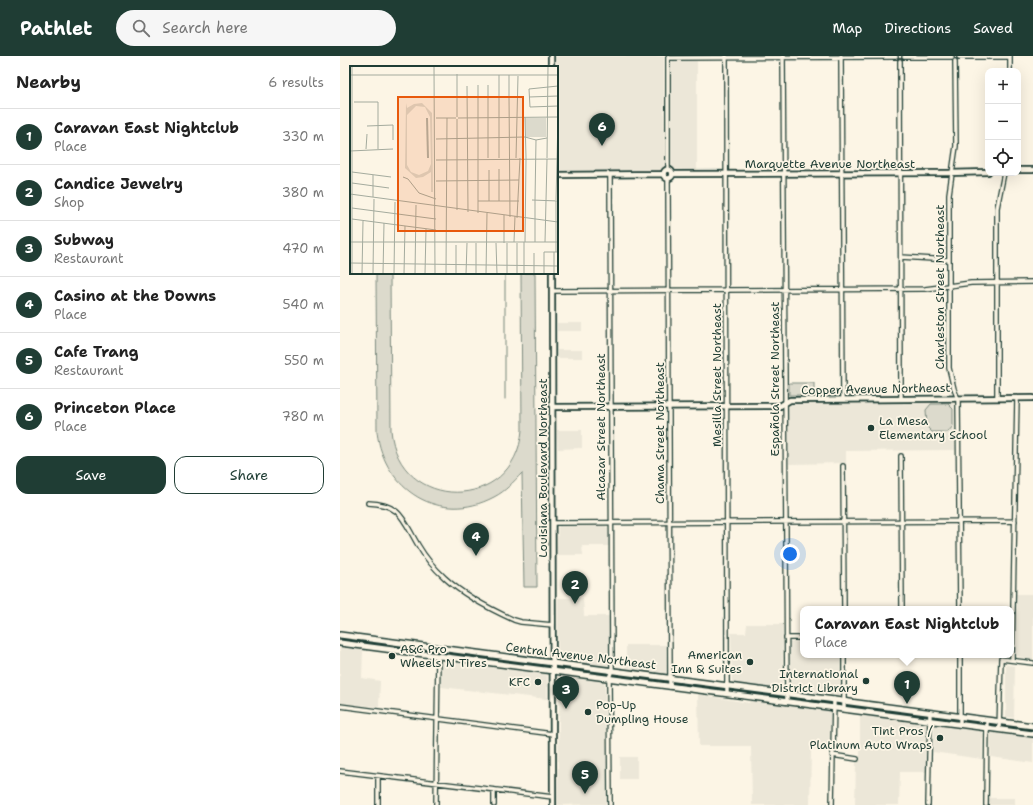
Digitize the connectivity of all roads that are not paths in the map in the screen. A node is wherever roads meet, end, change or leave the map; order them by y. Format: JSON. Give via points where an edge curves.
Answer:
{"nodes":[{"id":1,"x":959,"y":56,"type":"edge"},
{"id":2,"x":1010,"y":56,"type":"edge"},
{"id":3,"x":668,"y":57,"type":"edge"},
{"id":4,"x":726,"y":57,"type":"edge"},
{"id":5,"x":783,"y":57,"type":"edge"},
{"id":6,"x":842,"y":57,"type":"edge"},
{"id":7,"x":896,"y":57,"type":"edge"},
{"id":8,"x":904,"y":57,"type":"edge"},
{"id":9,"x":952,"y":57,"type":"edge"},
{"id":10,"x":955,"y":60,"type":"junction"},
{"id":11,"x":900,"y":61,"type":"junction"},
{"id":12,"x":1010,"y":68,"type":"edge"},
{"id":13,"x":668,"y":170,"type":"junction"},
{"id":14,"x":1021,"y":170,"type":"edge"},
{"id":15,"x":1033,"y":170,"type":"edge"},
{"id":16,"x":985,"y":172,"type":"edge"},
{"id":17,"x":952,"y":173,"type":"junction"},
{"id":18,"x":663,"y":174,"type":"junction"},
{"id":19,"x":672,"y":174,"type":"junction"},
{"id":20,"x":726,"y":174,"type":"junction"},
{"id":21,"x":784,"y":174,"type":"junction"},
{"id":22,"x":842,"y":174,"type":"junction"},
{"id":23,"x":900,"y":174,"type":"junction"},
{"id":24,"x":558,"y":175,"type":"edge"},
{"id":25,"x":610,"y":175,"type":"junction"},
{"id":26,"x":1003,"y":176,"type":"edge"},
{"id":27,"x":668,"y":179,"type":"junction"},
{"id":28,"x":901,"y":257,"type":"junction"},
{"id":29,"x":949,"y":260,"type":"junction"},
{"id":30,"x":552,"y":274,"type":"edge"},
{"id":31,"x":997,"y":282,"type":"junction"},
{"id":32,"x":1033,"y":282,"type":"edge"},
{"id":33,"x":949,"y":286,"type":"junction"},
{"id":34,"x":668,"y":290,"type":"junction"},
{"id":35,"x":727,"y":290,"type":"junction"},
{"id":36,"x":784,"y":290,"type":"junction"},
{"id":37,"x":843,"y":290,"type":"junction"},
{"id":38,"x":901,"y":290,"type":"junction"},
{"id":39,"x":552,"y":291,"type":"junction"},
{"id":40,"x":610,"y":291,"type":"junction"},
{"id":41,"x":997,"y":398,"type":"junction"},
{"id":42,"x":1017,"y":398,"type":"junction"},
{"id":43,"x":1033,"y":398,"type":"edge"},
{"id":44,"x":901,"y":399,"type":"junction"},
{"id":45,"x":958,"y":399,"type":"junction"},
{"id":46,"x":843,"y":400,"type":"junction"},
{"id":47,"x":785,"y":402,"type":"junction"},
{"id":48,"x":670,"y":406,"type":"junction"},
{"id":49,"x":552,"y":407,"type":"junction"},
{"id":50,"x":611,"y":407,"type":"junction"},
{"id":51,"x":727,"y":407,"type":"junction"},
{"id":52,"x":901,"y":456,"type":"dead end"},
{"id":53,"x":843,"y":466,"type":"dead end"},
{"id":54,"x":368,"y":503,"type":"dead end"},
{"id":55,"x":901,"y":521,"type":"junction"},
{"id":56,"x":960,"y":521,"type":"junction"},
{"id":57,"x":1015,"y":521,"type":"junction"},
{"id":58,"x":727,"y":522,"type":"junction"},
{"id":59,"x":786,"y":522,"type":"junction"},
{"id":60,"x":844,"y":522,"type":"junction"},
{"id":61,"x":553,"y":523,"type":"junction"},
{"id":62,"x":612,"y":523,"type":"junction"},
{"id":63,"x":670,"y":523,"type":"junction"},
{"id":64,"x":844,"y":606,"type":"edge"},
{"id":65,"x":902,"y":606,"type":"edge"},
{"id":66,"x":960,"y":606,"type":"edge"},
{"id":67,"x":1013,"y":606,"type":"edge"},
{"id":68,"x":553,"y":625,"type":"junction"},
{"id":69,"x":340,"y":635,"type":"edge"},
{"id":70,"x":786,"y":638,"type":"junction"},
{"id":71,"x":800,"y":638,"type":"edge"},
{"id":72,"x":340,"y":643,"type":"edge"},
{"id":73,"x":438,"y":656,"type":"junction"},
{"id":74,"x":844,"y":658,"type":"edge"},
{"id":75,"x":960,"y":658,"type":"edge"},
{"id":76,"x":1012,"y":660,"type":"joint"},
{"id":77,"x":553,"y":663,"type":"junction"},
{"id":78,"x":1033,"y":663,"type":"edge"},
{"id":79,"x":612,"y":670,"type":"junction"},
{"id":80,"x":553,"y":671,"type":"junction"},
{"id":81,"x":609,"y":678,"type":"junction"},
{"id":82,"x":671,"y":678,"type":"junction"},
{"id":83,"x":727,"y":686,"type":"junction"},
{"id":84,"x":670,"y":687,"type":"junction"},
{"id":85,"x":787,"y":693,"type":"junction"},
{"id":86,"x":727,"y":694,"type":"junction"},
{"id":87,"x":834,"y":699,"type":"junction"},
{"id":88,"x":844,"y":700,"type":"junction"},
{"id":89,"x":787,"y":702,"type":"junction"},
{"id":90,"x":340,"y":706,"type":"edge"},
{"id":91,"x":834,"y":708,"type":"junction"},
{"id":92,"x":844,"y":709,"type":"junction"},
{"id":93,"x":930,"y":712,"type":"junction"},
{"id":94,"x":960,"y":716,"type":"junction"},
{"id":95,"x":438,"y":719,"type":"junction"},
{"id":96,"x":987,"y":720,"type":"junction"},
{"id":97,"x":930,"y":721,"type":"junction"},
{"id":98,"x":1000,"y":721,"type":"junction"},
{"id":99,"x":960,"y":725,"type":"junction"},
{"id":100,"x":1033,"y":726,"type":"edge"},
{"id":101,"x":987,"y":729,"type":"junction"},
{"id":102,"x":999,"y":730,"type":"junction"},
{"id":103,"x":554,"y":734,"type":"junction"},
{"id":104,"x":1033,"y":734,"type":"edge"},
{"id":105,"x":832,"y":755,"type":"junction"},
{"id":106,"x":857,"y":759,"type":"dead end"},
{"id":107,"x":340,"y":770,"type":"edge"},
{"id":108,"x":378,"y":776,"type":"junction"},
{"id":109,"x":437,"y":782,"type":"junction"},
{"id":110,"x":494,"y":790,"type":"junction"},
{"id":111,"x":553,"y":797,"type":"junction"},
{"id":112,"x":378,"y":805,"type":"edge"},
{"id":113,"x":436,"y":805,"type":"edge"},
{"id":114,"x":494,"y":805,"type":"edge"},
{"id":115,"x":553,"y":805,"type":"edge"},
{"id":116,"x":610,"y":805,"type":"edge"},
{"id":117,"x":832,"y":805,"type":"edge"},
{"id":118,"x":928,"y":805,"type":"edge"},
{"id":119,"x":986,"y":805,"type":"edge"}],
"edges":[{"from":1,"to":2,"type":"street"},
{"from":1,"to":10,"type":"street"},
{"from":2,"to":12,"type":"street"},
{"from":3,"to":4,"type":"street"},
{"from":3,"to":13,"type":"street"},
{"from":4,"to":5,"type":"street"},
{"from":4,"to":20,"type":"street","name":"Mesilla Street Northeast"},
{"from":5,"to":6,"type":"street"},
{"from":5,"to":21,"type":"street","name":"Española Street Northeast"},
{"from":6,"to":7,"type":"street"},
{"from":6,"to":22,"type":"street"},
{"from":7,"to":11,"type":"street"},
{"from":8,"to":9,"type":"street"},
{"from":8,"to":11,"type":"street"},
{"from":9,"to":10,"type":"street"},
{"from":10,"to":17,"type":"street","name":"Charleston Street Northeast","via":[[956,146]]},
{"from":11,"to":23,"type":"street"},
{"from":13,"to":18,"type":"street"},
{"from":13,"to":19,"type":"street"},
{"from":14,"to":15,"type":"street"},
{"from":16,"to":17,"type":"street","name":"Marquette Avenue Northeast"},
{"from":17,"to":23,"type":"street","name":"Marquette Avenue Northeast"},
{"from":17,"to":29,"type":"street","name":"Charleston Street Northeast"},
{"from":18,"to":25,"type":"street"},
{"from":18,"to":27,"type":"street"},
{"from":19,"to":20,"type":"street","name":"Marquette Avenue Northeast"},
{"from":19,"to":27,"type":"street"},
{"from":20,"to":21,"type":"street","name":"Marquette Avenue Northeast"},
{"from":20,"to":35,"type":"street","name":"Mesilla Street Northeast"},
{"from":21,"to":22,"type":"street","name":"Marquette Avenue Northeast"},
{"from":21,"to":36,"type":"street","name":"Española Street Northeast"},
{"from":22,"to":23,"type":"street","name":"Marquette Avenue Northeast"},
{"from":22,"to":37,"type":"street"},
{"from":23,"to":28,"type":"street"},
{"from":24,"to":25,"type":"street"},
{"from":25,"to":40,"type":"street","name":"Alcazar Street Northeast"},
{"from":26,"to":31,"type":"street","via":[[996,208]]},
{"from":27,"to":34,"type":"street","name":"Chama Street Northeast"},
{"from":28,"to":29,"type":"street"},
{"from":28,"to":38,"type":"street"},
{"from":29,"to":33,"type":"street","name":"Charleston Street Northeast"},
{"from":30,"to":39,"type":"street","name":"Louisiana Boulevard Northeast"},
{"from":31,"to":32,"type":"street"},
{"from":31,"to":33,"type":"street"},
{"from":31,"to":41,"type":"street"},
{"from":33,"to":38,"type":"street"},
{"from":33,"to":45,"type":"street","name":"Charleston Street Northeast","via":[[949,368]]},
{"from":34,"to":35,"type":"street"},
{"from":34,"to":40,"type":"street"},
{"from":34,"to":48,"type":"street","name":"Chama Street Northeast"},
{"from":35,"to":36,"type":"street"},
{"from":35,"to":51,"type":"street","name":"Mesilla Street Northeast"},
{"from":36,"to":37,"type":"street"},
{"from":36,"to":47,"type":"street","name":"Española Street Northeast"},
{"from":37,"to":38,"type":"street"},
{"from":37,"to":46,"type":"street"},
{"from":38,"to":44,"type":"street"},
{"from":39,"to":40,"type":"street"},
{"from":39,"to":49,"type":"street","name":"Louisiana Boulevard Northeast"},
{"from":40,"to":50,"type":"street","name":"Alcazar Street Northeast"},
{"from":41,"to":42,"type":"street","name":"Copper Avenue Northeast"},
{"from":41,"to":45,"type":"street","name":"Copper Avenue Northeast"},
{"from":42,"to":43,"type":"street","name":"Copper Avenue Northeast"},
{"from":42,"to":57,"type":"street"},
{"from":44,"to":45,"type":"street","name":"Copper Avenue Northeast"},
{"from":44,"to":46,"type":"street","name":"Copper Avenue Northeast"},
{"from":45,"to":56,"type":"street","name":"Charleston Street Northeast"},
{"from":46,"to":47,"type":"street","name":"Copper Avenue Northeast"},
{"from":47,"to":51,"type":"street","name":"Copper Avenue Northeast","via":[[780,406]]},
{"from":47,"to":59,"type":"street","name":"Española Street Northeast"},
{"from":48,"to":50,"type":"street","name":"Copper Avenue Northeast"},
{"from":48,"to":51,"type":"street","name":"Copper Avenue Northeast"},
{"from":48,"to":63,"type":"street","name":"Chama Street Northeast"},
{"from":49,"to":50,"type":"street","name":"Copper Avenue Northeast"},
{"from":49,"to":61,"type":"street","name":"Louisiana Boulevard Northeast"},
{"from":50,"to":62,"type":"street","name":"Alcazar Street Northeast"},
{"from":51,"to":58,"type":"street","name":"Mesilla Street Northeast"},
{"from":52,"to":55,"type":"street"},
{"from":53,"to":60,"type":"street"},
{"from":54,"to":68,"type":"street","via":[[383,504],[398,513],[432,565],[460,590],[514,620]]},
{"from":55,"to":56,"type":"street"},
{"from":55,"to":60,"type":"street"},
{"from":55,"to":65,"type":"street"},
{"from":56,"to":57,"type":"street"},
{"from":56,"to":66,"type":"street","name":"Charleston Street Northeast"},
{"from":57,"to":67,"type":"street"},
{"from":58,"to":59,"type":"street"},
{"from":58,"to":63,"type":"street"},
{"from":58,"to":83,"type":"street","name":"Mesilla Street Northeast"},
{"from":59,"to":60,"type":"street"},
{"from":59,"to":70,"type":"street","name":"Española Street Northeast"},
{"from":60,"to":64,"type":"street"},
{"from":61,"to":62,"type":"street"},
{"from":61,"to":68,"type":"street","name":"Louisiana Boulevard Northeast"},
{"from":62,"to":63,"type":"street"},
{"from":62,"to":79,"type":"street","name":"Alcazar Street Northeast"},
{"from":63,"to":82,"type":"street","name":"Chama Street Northeast"},
{"from":68,"to":77,"type":"street","name":"Louisiana Boulevard Northeast"},
{"from":69,"to":77,"type":"main road","name":"Central Avenue Northeast"},
{"from":70,"to":71,"type":"street"},
{"from":70,"to":85,"type":"street","name":"Española Street Northeast"},
{"from":72,"to":73,"type":"main road"},
{"from":73,"to":80,"type":"main road"},
{"from":73,"to":95,"type":"street"},
{"from":74,"to":88,"type":"street"},
{"from":75,"to":94,"type":"street"},
{"from":76,"to":78,"type":"street"},
{"from":76,"to":98,"type":"street","via":[[1001,659]]},
{"from":77,"to":79,"type":"main road","name":"Central Avenue Northeast"},
{"from":77,"to":80,"type":"street","name":"Louisiana Boulevard Northeast"},
{"from":79,"to":81,"type":"street","name":"Alcazar Street Northeast"},
{"from":79,"to":82,"type":"main road","name":"Central Avenue Northeast"},
{"from":80,"to":81,"type":"main road"},
{"from":80,"to":103,"type":"street","name":"Louisiana Boulevard Northeast"},
{"from":81,"to":84,"type":"main road"},
{"from":81,"to":116,"type":"street"},
{"from":82,"to":83,"type":"main road","name":"Central Avenue Northeast"},
{"from":82,"to":84,"type":"street","name":"Chama Street Northeast"},
{"from":83,"to":85,"type":"main road","name":"Central Avenue Northeast"},
{"from":83,"to":86,"type":"street","name":"Mesilla Street Northeast"},
{"from":84,"to":86,"type":"main road"},
{"from":85,"to":87,"type":"main road","name":"Central Avenue Northeast"},
{"from":85,"to":89,"type":"street","name":"Española Street Northeast"},
{"from":86,"to":89,"type":"main road"},
{"from":87,"to":88,"type":"main road","name":"Central Avenue Northeast"},
{"from":87,"to":91,"type":"street"},
{"from":88,"to":92,"type":"street"},
{"from":88,"to":93,"type":"main road","name":"Central Avenue Northeast"},
{"from":89,"to":91,"type":"main road"},
{"from":90,"to":95,"type":"street"},
{"from":91,"to":92,"type":"main road"},
{"from":91,"to":105,"type":"street"},
{"from":92,"to":97,"type":"main road"},
{"from":93,"to":94,"type":"main road","name":"Central Avenue Northeast"},
{"from":93,"to":97,"type":"street"},
{"from":94,"to":96,"type":"main road","name":"Central Avenue Northeast"},
{"from":94,"to":99,"type":"street"},
{"from":95,"to":103,"type":"street"},
{"from":95,"to":109,"type":"street"},
{"from":96,"to":98,"type":"main road","name":"Central Avenue Northeast"},
{"from":96,"to":101,"type":"street"},
{"from":97,"to":99,"type":"main road"},
{"from":97,"to":118,"type":"street"},
{"from":98,"to":100,"type":"main road","name":"Central Avenue Northeast"},
{"from":98,"to":102,"type":"street"},
{"from":99,"to":101,"type":"main road"},
{"from":101,"to":102,"type":"main road"},
{"from":101,"to":119,"type":"street"},
{"from":102,"to":104,"type":"main road"},
{"from":103,"to":111,"type":"street","name":"Louisiana Boulevard Northeast"},
{"from":105,"to":106,"type":"street"},
{"from":105,"to":117,"type":"street"},
{"from":107,"to":108,"type":"street"},
{"from":108,"to":109,"type":"street"},
{"from":108,"to":112,"type":"street"},
{"from":109,"to":110,"type":"street"},
{"from":109,"to":113,"type":"street"},
{"from":110,"to":111,"type":"street"},
{"from":110,"to":114,"type":"street"},
{"from":111,"to":115,"type":"street","name":"Louisiana Boulevard Northeast"}]}
